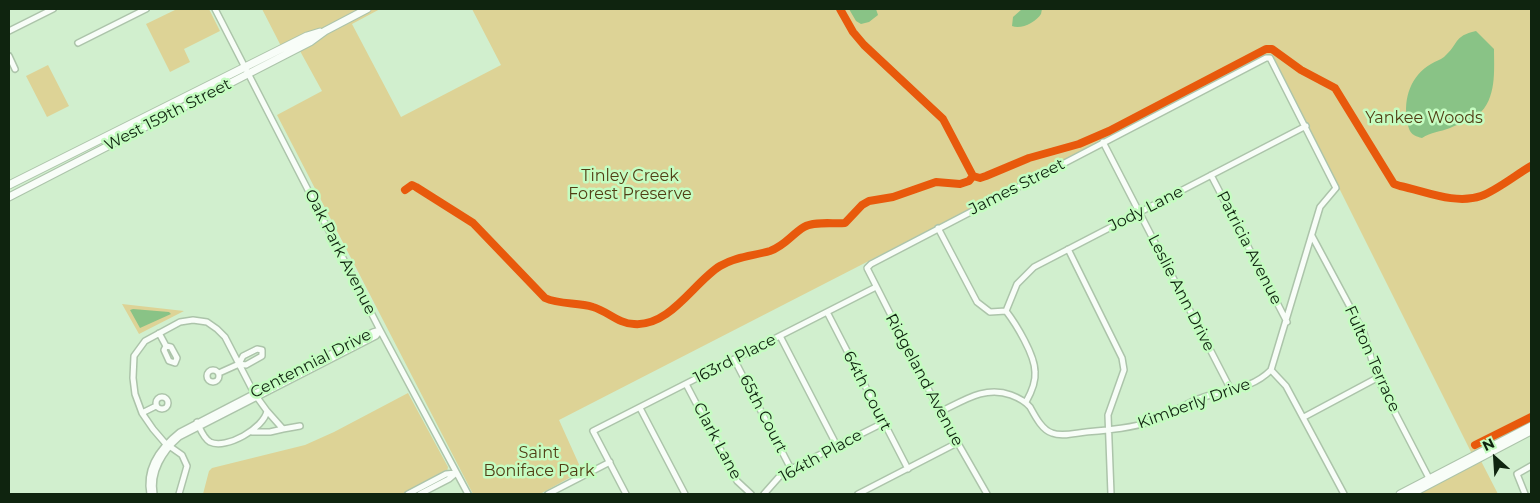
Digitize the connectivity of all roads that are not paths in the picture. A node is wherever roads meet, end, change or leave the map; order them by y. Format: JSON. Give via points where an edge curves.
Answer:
{"nodes":[{"id":1,"x":53,"y":9,"type":"edge"},
{"id":2,"x":146,"y":9,"type":"edge"},
{"id":3,"x":215,"y":9,"type":"edge"},
{"id":4,"x":367,"y":9,"type":"edge"},
{"id":5,"x":9,"y":31,"type":"edge"},
{"id":6,"x":78,"y":43,"type":"dead end"},
{"id":7,"x":9,"y":56,"type":"edge"},
{"id":8,"x":15,"y":69,"type":"dead end"},
{"id":9,"x":247,"y":70,"type":"junction"},
{"id":10,"x":1306,"y":126,"type":"junction"},
{"id":11,"x":1104,"y":142,"type":"junction"},
{"id":12,"x":1211,"y":175,"type":"junction"},
{"id":13,"x":9,"y":185,"type":"edge"},
{"id":14,"x":9,"y":196,"type":"edge"},
{"id":15,"x":1140,"y":212,"type":"junction"},
{"id":16,"x":938,"y":228,"type":"junction"},
{"id":17,"x":1312,"y":236,"type":"junction"},
{"id":18,"x":1068,"y":249,"type":"junction"},
{"id":19,"x":871,"y":264,"type":"joint"},
{"id":20,"x":876,"y":287,"type":"junction"},
{"id":21,"x":1006,"y":311,"type":"junction"},
{"id":22,"x":827,"y":312,"type":"junction"},
{"id":23,"x":1287,"y":322,"type":"junction"},
{"id":24,"x":380,"y":330,"type":"junction"},
{"id":25,"x":159,"y":333,"type":"junction"},
{"id":26,"x":780,"y":336,"type":"junction"},
{"id":27,"x":166,"y":346,"type":"dead end"},
{"id":28,"x":734,"y":359,"type":"junction"},
{"id":29,"x":239,"y":364,"type":"junction"},
{"id":30,"x":1271,"y":370,"type":"junction"},
{"id":31,"x":219,"y":373,"type":"dead end"},
{"id":32,"x":1377,"y":378,"type":"junction"},
{"id":33,"x":686,"y":384,"type":"junction"},
{"id":34,"x":1231,"y":390,"type":"junction"},
{"id":35,"x":256,"y":395,"type":"junction"},
{"id":36,"x":1026,"y":402,"type":"junction"},
{"id":37,"x":156,"y":406,"type":"dead end"},
{"id":38,"x":640,"y":408,"type":"junction"},
{"id":39,"x":267,"y":411,"type":"junction"},
{"id":40,"x":940,"y":412,"type":"junction"},
{"id":41,"x":142,"y":413,"type":"junction"},
{"id":42,"x":1304,"y":417,"type":"junction"},
{"id":43,"x":883,"y":423,"type":"junction"},
{"id":44,"x":198,"y":424,"type":"junction"},
{"id":45,"x":300,"y":426,"type":"dead end"},
{"id":46,"x":1531,"y":426,"type":"edge"},
{"id":47,"x":283,"y":429,"type":"junction"},
{"id":48,"x":1108,"y":430,"type":"junction"},
{"id":49,"x":1531,"y":431,"type":"edge"},
{"id":50,"x":252,"y":432,"type":"junction"},
{"id":51,"x":956,"y":443,"type":"junction"},
{"id":52,"x":167,"y":444,"type":"junction"},
{"id":53,"x":837,"y":446,"type":"junction"},
{"id":54,"x":610,"y":462,"type":"junction"},
{"id":55,"x":1531,"y":466,"type":"edge"},
{"id":56,"x":791,"y":469,"type":"junction"},
{"id":57,"x":908,"y":469,"type":"junction"},
{"id":58,"x":456,"y":472,"type":"junction"},
{"id":59,"x":1431,"y":480,"type":"junction"},
{"id":60,"x":870,"y":488,"type":"junction"},
{"id":61,"x":150,"y":494,"type":"edge"},
{"id":62,"x":154,"y":494,"type":"edge"},
{"id":63,"x":179,"y":494,"type":"edge"},
{"id":64,"x":408,"y":494,"type":"edge"},
{"id":65,"x":420,"y":494,"type":"edge"},
{"id":66,"x":468,"y":494,"type":"edge"},
{"id":67,"x":548,"y":494,"type":"edge"},
{"id":68,"x":626,"y":494,"type":"edge"},
{"id":69,"x":685,"y":494,"type":"edge"},
{"id":70,"x":751,"y":494,"type":"edge"},
{"id":71,"x":764,"y":494,"type":"edge"},
{"id":72,"x":858,"y":494,"type":"edge"},
{"id":73,"x":873,"y":494,"type":"edge"},
{"id":74,"x":987,"y":494,"type":"edge"},
{"id":75,"x":1111,"y":494,"type":"edge"},
{"id":76,"x":1344,"y":494,"type":"edge"},
{"id":77,"x":1400,"y":494,"type":"edge"},
{"id":78,"x":1411,"y":494,"type":"edge"},
{"id":79,"x":1525,"y":494,"type":"edge"}],
"edges":[{"from":1,"to":5,"type":"street"},
{"from":2,"to":6,"type":"street"},
{"from":3,"to":9,"type":"street","name":"Oak Park Avenue"},
{"from":4,"to":9,"type":"main road","name":"West 159th Street","via":[[325,30],[310,42]]},
{"from":7,"to":8,"type":"street"},
{"from":9,"to":13,"type":"main road","name":"West 159th Street"},
{"from":9,"to":14,"type":"main road","name":"West 159th Street"},
{"from":9,"to":24,"type":"street","name":"Oak Park Avenue"},
{"from":10,"to":11,"type":"street","name":"James Street","via":[[1270,58],[1266,58]]},
{"from":10,"to":12,"type":"street","name":"Jody Lane"},
{"from":10,"to":17,"type":"street","via":[[1336,188],[1323,202]]},
{"from":11,"to":15,"type":"street","name":"Leslie Ann Drive"},
{"from":11,"to":16,"type":"street","name":"James Street"},
{"from":12,"to":15,"type":"street","name":"Jody Lane"},
{"from":12,"to":23,"type":"street","name":"Patricia Avenue"},
{"from":15,"to":18,"type":"street","name":"Jody Lane"},
{"from":15,"to":34,"type":"street","name":"Leslie Ann Drive"},
{"from":16,"to":19,"type":"street","name":"James Street"},
{"from":16,"to":21,"type":"street","via":[[978,302],[990,312]]},
{"from":17,"to":23,"type":"street"},
{"from":17,"to":32,"type":"street","name":"Fulton Terrace","via":[[1364,333]]},
{"from":18,"to":21,"type":"street","name":"Jody Lane","via":[[1024,275]]},
{"from":18,"to":48,"type":"street","via":[[1122,358],[1124,370],[1108,415]]},
{"from":19,"to":20,"type":"street","name":"Ridgeland Avenue","via":[[867,268]]},
{"from":20,"to":22,"type":"street","name":"163rd Place"},
{"from":20,"to":40,"type":"street","name":"Ridgeland Avenue"},
{"from":21,"to":36,"type":"street","via":[[1033,359],[1035,372]]},
{"from":22,"to":26,"type":"street","name":"163rd Place"},
{"from":22,"to":43,"type":"street","name":"64th Court"},
{"from":23,"to":30,"type":"street"},
{"from":24,"to":35,"type":"street","name":"Centennial Drive"},
{"from":24,"to":58,"type":"street","name":"Oak Park Avenue"},
{"from":25,"to":27,"type":"street"},
{"from":25,"to":29,"type":"street","via":[[180,322],[207,322],[223,334]]},
{"from":25,"to":41,"type":"street","via":[[142,343],[134,356],[133,378]]},
{"from":26,"to":28,"type":"street","name":"163rd Place"},
{"from":26,"to":53,"type":"street"},
{"from":28,"to":33,"type":"street","name":"163rd Place"},
{"from":28,"to":56,"type":"street","name":"65th Court"},
{"from":29,"to":31,"type":"street"},
{"from":29,"to":35,"type":"street"},
{"from":30,"to":34,"type":"street","name":"Kimberly Drive","via":[[1255,383]]},
{"from":30,"to":42,"type":"street","via":[[1286,386]]},
{"from":32,"to":42,"type":"street"},
{"from":32,"to":59,"type":"street","name":"Fulton Terrace"},
{"from":33,"to":38,"type":"street","name":"163rd Place"},
{"from":33,"to":70,"type":"street","name":"Clark Lane","via":[[737,481]]},
{"from":34,"to":48,"type":"street","name":"Kimberly Drive","via":[[1197,399],[1156,420]]},
{"from":35,"to":39,"type":"street"},
{"from":35,"to":44,"type":"street","name":"Centennial Drive"},
{"from":36,"to":40,"type":"street","via":[[993,391],[973,396]]},
{"from":36,"to":48,"type":"street","name":"Kimberly Drive","via":[[1050,433],[1061,435]]},
{"from":37,"to":41,"type":"street"},
{"from":38,"to":54,"type":"street","name":"163rd Place","via":[[593,431]]},
{"from":38,"to":69,"type":"street"},
{"from":39,"to":47,"type":"street"},
{"from":39,"to":50,"type":"street","via":[[266,418]]},
{"from":40,"to":51,"type":"street","name":"Ridgeland Avenue"},
{"from":41,"to":52,"type":"street"},
{"from":42,"to":76,"type":"street"},
{"from":43,"to":53,"type":"street","name":"164th Place"},
{"from":43,"to":57,"type":"street","name":"64th Court"},
{"from":44,"to":50,"type":"street","via":[[207,440],[215,443]]},
{"from":44,"to":52,"type":"street","name":"Centennial Drive"},
{"from":45,"to":47,"type":"street"},
{"from":46,"to":59,"type":"main road"},
{"from":47,"to":50,"type":"street"},
{"from":48,"to":75,"type":"street"},
{"from":49,"to":59,"type":"main road"},
{"from":51,"to":57,"type":"street"},
{"from":51,"to":74,"type":"street","name":"Ridgeland Avenue"},
{"from":52,"to":61,"type":"street","name":"Centennial Drive","via":[[157,455],[148,488]]},
{"from":52,"to":62,"type":"street","name":"Centennial Drive","via":[[155,474]]},
{"from":52,"to":63,"type":"street","via":[[182,455],[187,466]]},
{"from":53,"to":56,"type":"street","name":"164th Place"},
{"from":54,"to":67,"type":"street"},
{"from":54,"to":68,"type":"street"},
{"from":55,"to":79,"type":"street","via":[[1517,474]]},
{"from":56,"to":71,"type":"street","name":"164th Place"},
{"from":57,"to":60,"type":"street"},
{"from":58,"to":64,"type":"street"},
{"from":58,"to":65,"type":"street"},
{"from":58,"to":66,"type":"street","name":"Oak Park Avenue"},
{"from":59,"to":77,"type":"main road"},
{"from":59,"to":78,"type":"main road"},
{"from":60,"to":72,"type":"street"},
{"from":60,"to":73,"type":"street"}]}
